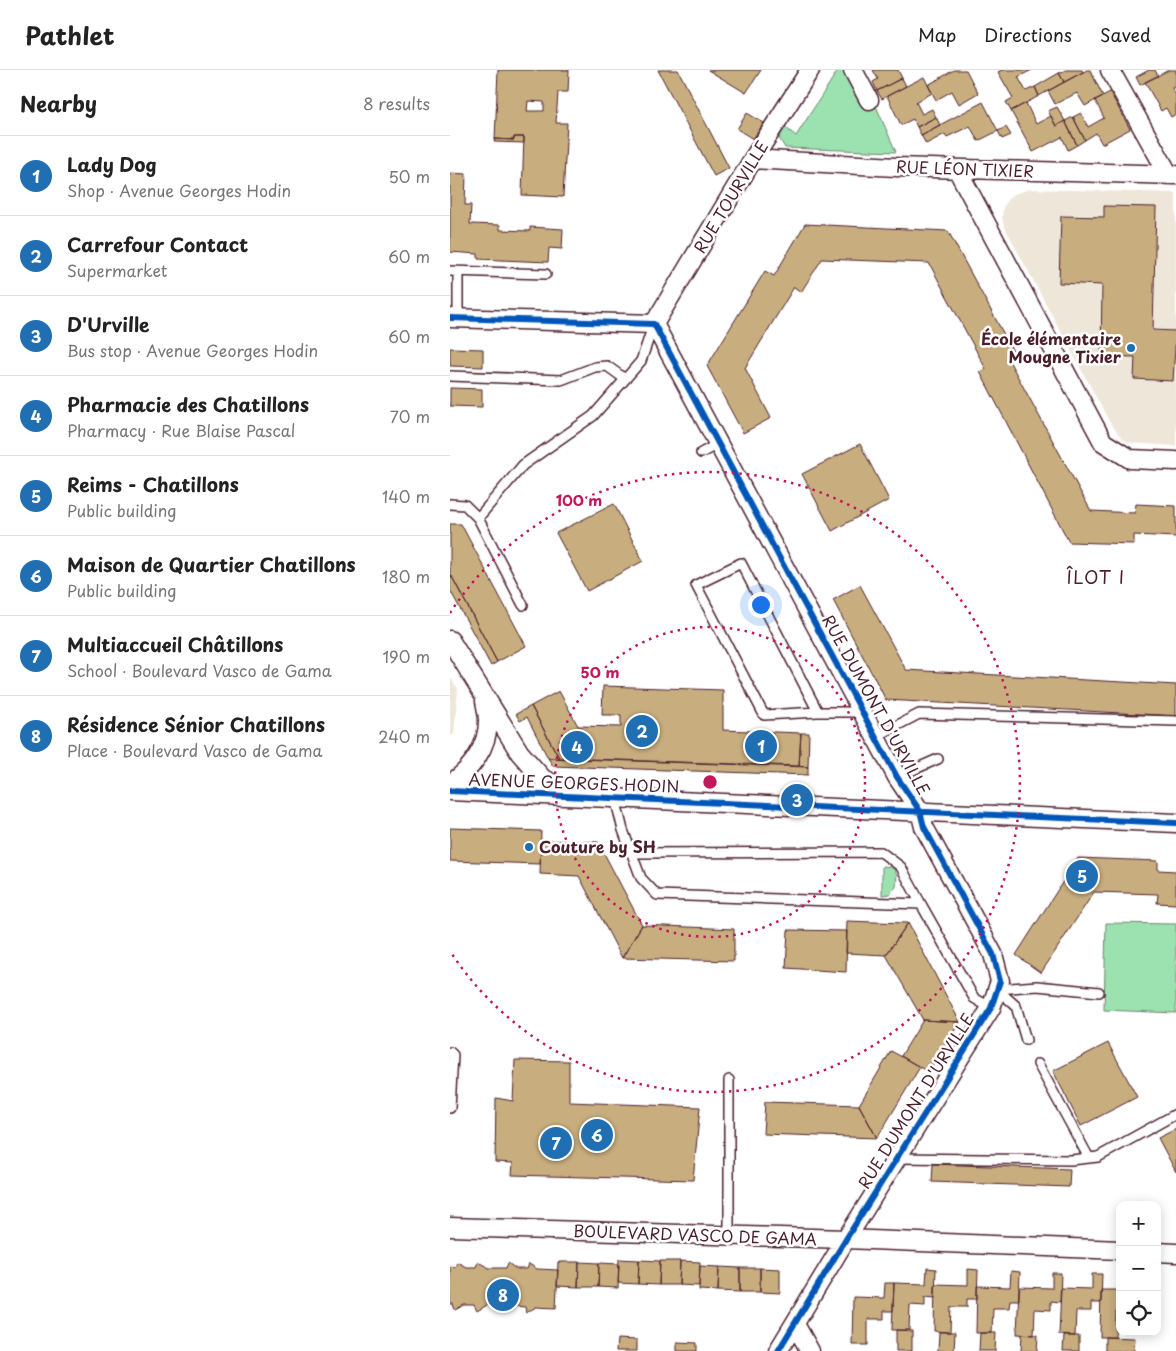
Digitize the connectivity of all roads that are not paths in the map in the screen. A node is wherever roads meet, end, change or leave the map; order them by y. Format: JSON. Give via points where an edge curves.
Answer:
{"nodes":[{"id":1,"x":854,"y":70,"type":"edge"},
{"id":2,"x":1110,"y":70,"type":"edge"},
{"id":3,"x":808,"y":71,"type":"edge"},
{"id":4,"x":869,"y":100,"type":"dead end"},
{"id":5,"x":753,"y":159,"type":"junction"},
{"id":6,"x":957,"y":169,"type":"junction"},
{"id":7,"x":1173,"y":175,"type":"edge"},
{"id":8,"x":454,"y":272,"type":"edge"},
{"id":9,"x":546,"y":274,"type":"dead end"},
{"id":10,"x":454,"y":319,"type":"edge"},
{"id":11,"x":654,"y":324,"type":"junction"},
{"id":12,"x":450,"y":376,"type":"edge"},
{"id":13,"x":625,"y":379,"type":"junction"},
{"id":14,"x":718,"y":444,"type":"junction"},
{"id":15,"x":701,"y":453,"type":"dead end"},
{"id":16,"x":1176,"y":461,"type":"edge"},
{"id":17,"x":450,"y":504,"type":"edge"},
{"id":18,"x":478,"y":518,"type":"junction"},
{"id":19,"x":523,"y":604,"type":"dead end"},
{"id":20,"x":450,"y":640,"type":"edge"},
{"id":21,"x":483,"y":691,"type":"junction"},
{"id":22,"x":818,"y":712,"type":"junction"},
{"id":23,"x":862,"y":712,"type":"junction"},
{"id":24,"x":1176,"y":721,"type":"edge"},
{"id":25,"x":875,"y":737,"type":"junction"},
{"id":26,"x":938,"y":759,"type":"dead end"},
{"id":27,"x":897,"y":777,"type":"junction"},
{"id":28,"x":450,"y":784,"type":"edge"},
{"id":29,"x":450,"y":791,"type":"edge"},
{"id":30,"x":580,"y":797,"type":"junction"},
{"id":31,"x":614,"y":798,"type":"junction"},
{"id":32,"x":920,"y":811,"type":"junction"},
{"id":33,"x":1176,"y":823,"type":"edge"},
{"id":34,"x":632,"y":853,"type":"junction"},
{"id":35,"x":921,"y":904,"type":"junction"},
{"id":36,"x":997,"y":989,"type":"junction"},
{"id":37,"x":1100,"y":992,"type":"dead end"},
{"id":38,"x":991,"y":1008,"type":"junction"},
{"id":39,"x":1026,"y":1040,"type":"dead end"},
{"id":40,"x":450,"y":1052,"type":"edge"},
{"id":41,"x":1038,"y":1064,"type":"dead end"},
{"id":42,"x":729,"y":1080,"type":"dead end"},
{"id":43,"x":450,"y":1108,"type":"edge"},
{"id":44,"x":1176,"y":1114,"type":"edge"},
{"id":45,"x":897,"y":1158,"type":"junction"},
{"id":46,"x":1089,"y":1158,"type":"junction"},
{"id":47,"x":450,"y":1227,"type":"edge"},
{"id":48,"x":729,"y":1236,"type":"junction"},
{"id":49,"x":846,"y":1239,"type":"junction"},
{"id":50,"x":1116,"y":1250,"type":"edge"},
{"id":51,"x":1161,"y":1252,"type":"edge"},
{"id":52,"x":1176,"y":1252,"type":"edge"},
{"id":53,"x":795,"y":1324,"type":"junction"},
{"id":54,"x":778,"y":1351,"type":"edge"},
{"id":55,"x":810,"y":1351,"type":"edge"}],
"edges":[{"from":1,"to":4,"type":"street"},
{"from":2,"to":7,"type":"street"},
{"from":3,"to":5,"type":"street","name":"RUE TOURVILLE"},
{"from":5,"to":6,"type":"street","name":"RUE LÉON TIXIER"},
{"from":5,"to":11,"type":"street","name":"RUE TOURVILLE"},
{"from":6,"to":7,"type":"street","name":"RUE LÉON TIXIER"},
{"from":6,"to":16,"type":"street","via":[[1103,442],[1130,459]]},
{"from":8,"to":9,"type":"lane"},
{"from":8,"to":10,"type":"lane"},
{"from":10,"to":11,"type":"street"},
{"from":11,"to":13,"type":"lane","via":[[641,361]]},
{"from":11,"to":14,"type":"street","name":"RUE DUMONT D'URVILLE"},
{"from":12,"to":13,"type":"lane","via":[[561,380],[595,367],[607,366]]},
{"from":13,"to":18,"type":"lane","via":[[593,416],[523,465]]},
{"from":14,"to":15,"type":"lane"},
{"from":14,"to":23,"type":"street","name":"RUE DUMONT D'URVILLE"},
{"from":17,"to":18,"type":"lane","via":[[465,505]]},
{"from":18,"to":19,"type":"lane"},
{"from":20,"to":21,"type":"street"},
{"from":21,"to":28,"type":"street","via":[[488,721],[484,742],[474,762]]},
{"from":21,"to":30,"type":"street","via":[[520,752],[543,779]]},
{"from":22,"to":22,"type":"lane","via":[[764,715],[696,585],[740,563]]},
{"from":22,"to":23,"type":"lane"},
{"from":23,"to":25,"type":"street","name":"RUE DUMONT D'URVILLE"},
{"from":24,"to":25,"type":"lane","via":[[919,714]]},
{"from":25,"to":27,"type":"street","name":"RUE DUMONT D'URVILLE"},
{"from":26,"to":27,"type":"lane"},
{"from":27,"to":32,"type":"street","name":"RUE DUMONT D'URVILLE"},
{"from":29,"to":30,"type":"street","name":"AVENUE GEORGES HODIN"},
{"from":30,"to":31,"type":"street","name":"AVENUE GEORGES HODIN"},
{"from":31,"to":32,"type":"street","name":"AVENUE GEORGES HODIN"},
{"from":31,"to":34,"type":"lane"},
{"from":32,"to":33,"type":"street","name":"AVENUE GEORGES HODIN"},
{"from":32,"to":36,"type":"street","name":"RUE DUMONT D'URVILLE","via":[[924,827],[993,954],[1000,981]]},
{"from":34,"to":35,"type":"lane","via":[[641,878],[657,895]]},
{"from":34,"to":35,"type":"lane","via":[[881,852],[901,867]]},
{"from":35,"to":38,"type":"lane","via":[[974,998]]},
{"from":36,"to":37,"type":"lane","via":[[1037,986]]},
{"from":36,"to":38,"type":"street","name":"RUE DUMONT D'URVILLE"},
{"from":36,"to":39,"type":"lane","via":[[1016,1006]]},
{"from":38,"to":45,"type":"street","name":"RUE DUMONT D'URVILLE"},
{"from":40,"to":43,"type":"lane","via":[[453,1055]]},
{"from":41,"to":46,"type":"lane"},
{"from":42,"to":48,"type":"lane"},
{"from":44,"to":46,"type":"lane","name":"RUE DUMONT D'URVILLE"},
{"from":45,"to":46,"type":"lane","name":"RUE DUMONT D'URVILLE"},
{"from":45,"to":49,"type":"street","name":"RUE DUMONT D'URVILLE"},
{"from":47,"to":48,"type":"street","name":"BOULEVARD VASCO DE GAMA"},
{"from":48,"to":49,"type":"street","name":"BOULEVARD VASCO DE GAMA"},
{"from":49,"to":50,"type":"street","name":"BOULEVARD VASCO DE GAMA"},
{"from":49,"to":53,"type":"street","name":"RUE DUMONT D'URVILLE"},
{"from":51,"to":52,"type":"street"},
{"from":53,"to":54,"type":"street","name":"RUE DUMONT D'URVILLE"},
{"from":53,"to":55,"type":"street"}]}
